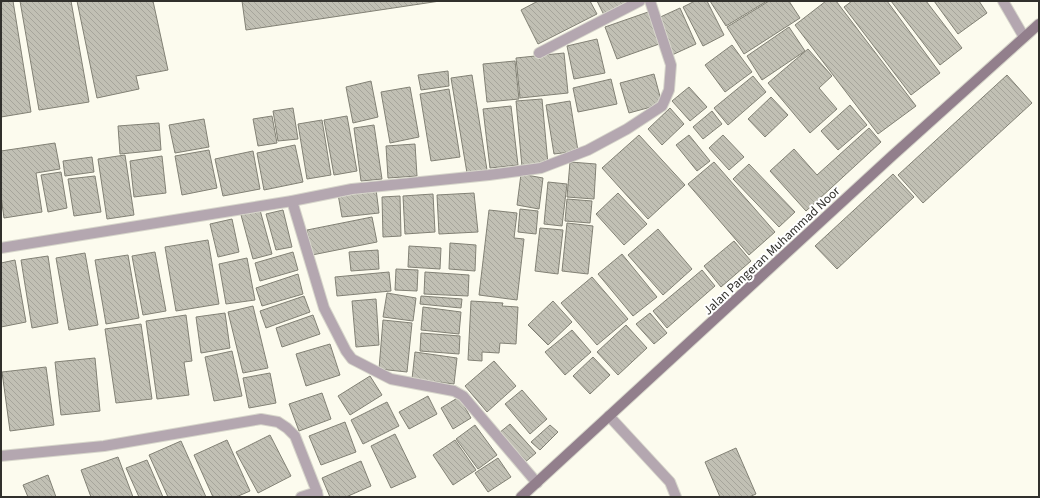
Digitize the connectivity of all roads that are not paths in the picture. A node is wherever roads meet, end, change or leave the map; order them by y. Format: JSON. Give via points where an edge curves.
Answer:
{"nodes":[{"id":1,"x":640,"y":1,"type":"edge"},
{"id":2,"x":650,"y":1,"type":"edge"},
{"id":3,"x":1003,"y":1,"type":"edge"},
{"id":4,"x":1039,"y":24,"type":"edge"},
{"id":5,"x":1024,"y":37,"type":"junction"},
{"id":6,"x":539,"y":53,"type":"dead end"},
{"id":7,"x":292,"y":201,"type":"junction"},
{"id":8,"x":1,"y":248,"type":"edge"},
{"id":9,"x":609,"y":416,"type":"junction"},
{"id":10,"x":1,"y":456,"type":"edge"},
{"id":11,"x":537,"y":483,"type":"junction"},
{"id":12,"x":317,"y":494,"type":"edge"},
{"id":13,"x":301,"y":497,"type":"edge"},
{"id":14,"x":521,"y":497,"type":"edge"},
{"id":15,"x":676,"y":497,"type":"edge"}],
"edges":[{"from":1,"to":6,"type":"street"},
{"from":2,"to":7,"type":"street","via":[[671,65],[669,90],[662,106],[626,129],[588,150],[541,168],[352,189]]},
{"from":3,"to":5,"type":"street"},
{"from":4,"to":5,"type":"main road","name":"Jalan Pangeran Muhammad Noor"},
{"from":5,"to":9,"type":"main road","name":"Jalan Pangeran Muhammad Noor"},
{"from":7,"to":8,"type":"street"},
{"from":7,"to":11,"type":"street","via":[[324,308],[352,359],[391,379],[454,391],[463,396]]},
{"from":9,"to":11,"type":"main road","name":"Jalan Pangeran Muhammad Noor"},
{"from":9,"to":15,"type":"street","via":[[670,482]]},
{"from":10,"to":12,"type":"street","via":[[104,446],[261,419],[278,422],[295,436]]},
{"from":11,"to":14,"type":"main road","name":"Jalan Pangeran Muhammad Noor"},
{"from":12,"to":13,"type":"street"}]}
